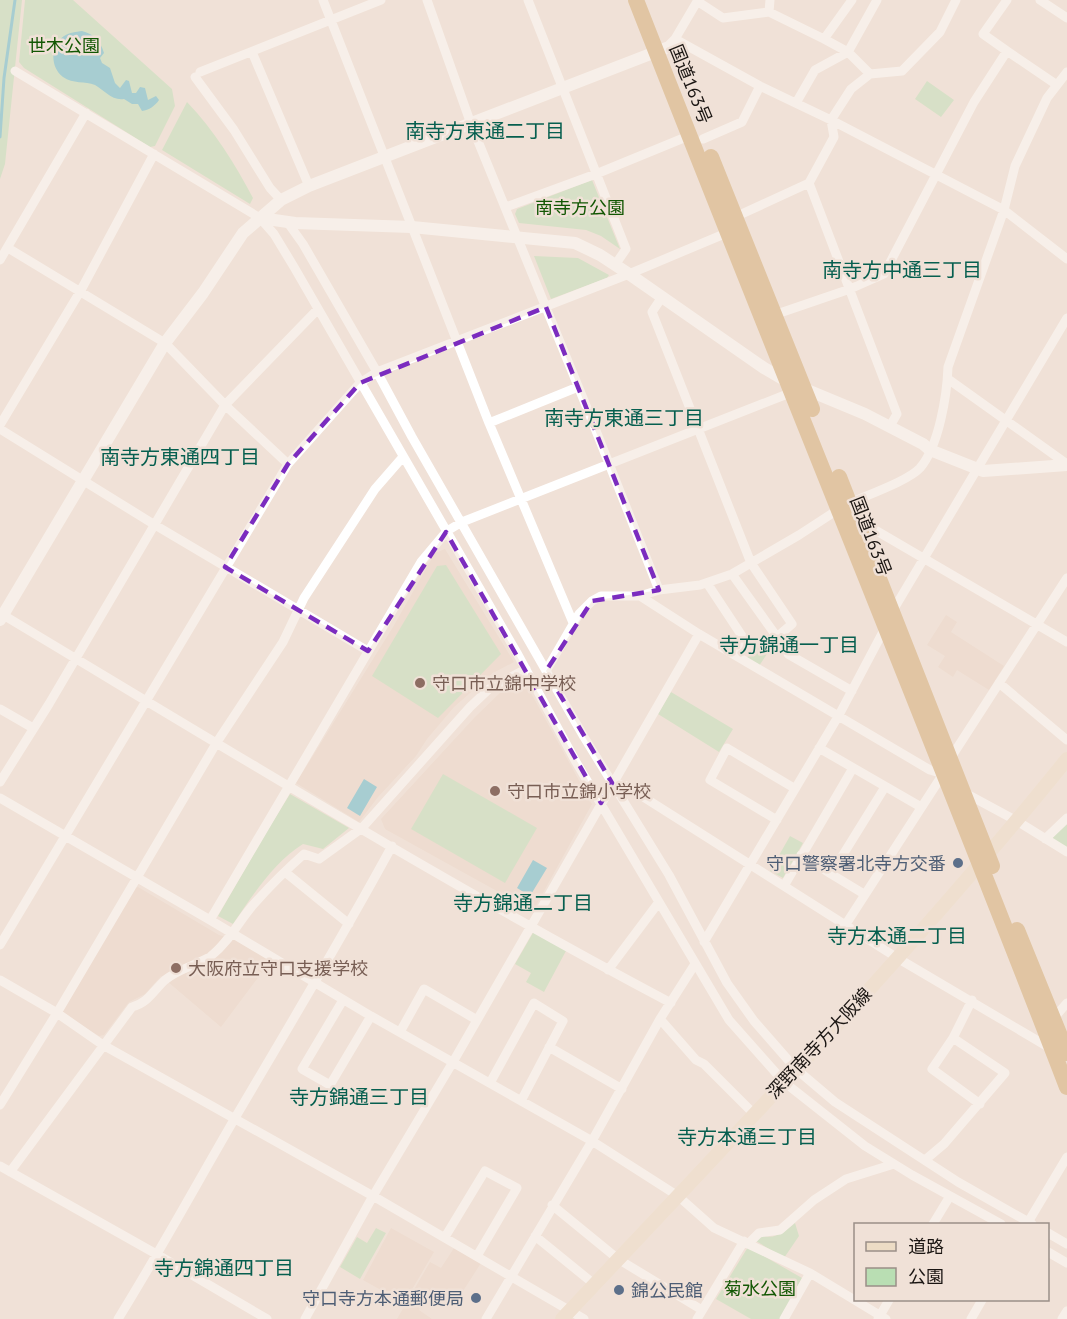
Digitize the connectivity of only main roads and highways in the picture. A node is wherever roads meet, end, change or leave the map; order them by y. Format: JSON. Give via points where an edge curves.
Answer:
{"nodes":[{"id":1,"x":636,"y":0,"type":"edge"},
{"id":2,"x":649,"y":0,"type":"edge"},
{"id":3,"x":666,"y":46,"type":"junction"},
{"id":4,"x":697,"y":137,"type":"junction"},
{"id":5,"x":795,"y":387,"type":"junction"},
{"id":6,"x":844,"y":506,"type":"junction"},
{"id":7,"x":1067,"y":759,"type":"edge"},
{"id":8,"x":946,"y":766,"type":"junction"},
{"id":9,"x":983,"y":859,"type":"junction"},
{"id":10,"x":1062,"y":1053,"type":"edge"},
{"id":11,"x":1067,"y":1087,"type":"edge"},
{"id":12,"x":566,"y":1315,"type":"edge"}],
"edges":[{"from":1,"to":3,"type":"highway","name":"国道163号"},
{"from":2,"to":3,"type":"highway","name":"国道163号"},
{"from":3,"to":4,"type":"highway","name":"国道163号"},
{"from":4,"to":5,"type":"highway","name":"国道163号","via":[[728,233]]},
{"from":4,"to":5,"type":"highway","name":"国道163号","via":[[735,217],[774,315]]},
{"from":5,"to":6,"type":"highway","name":"国道163号"},
{"from":6,"to":8,"type":"highway","name":"国道163号","via":[[885,628]]},
{"from":6,"to":8,"type":"highway","name":"国道163号","via":[[856,519],[893,612]]},
{"from":7,"to":9,"type":"main road","name":"深野南寺方大阪線"},
{"from":8,"to":9,"type":"highway","name":"国道163号"},
{"from":8,"to":9,"type":"highway","name":"国道163号","via":[[963,792]]},
{"from":9,"to":10,"type":"highway","name":"国道163号"},
{"from":9,"to":10,"type":"highway","name":"国道163号","via":[[1054,1018]]},
{"from":9,"to":12,"type":"main road","name":"深野南寺方大阪線","via":[[898,959]]},
{"from":10,"to":11,"type":"highway","name":"国道163号"}]}
